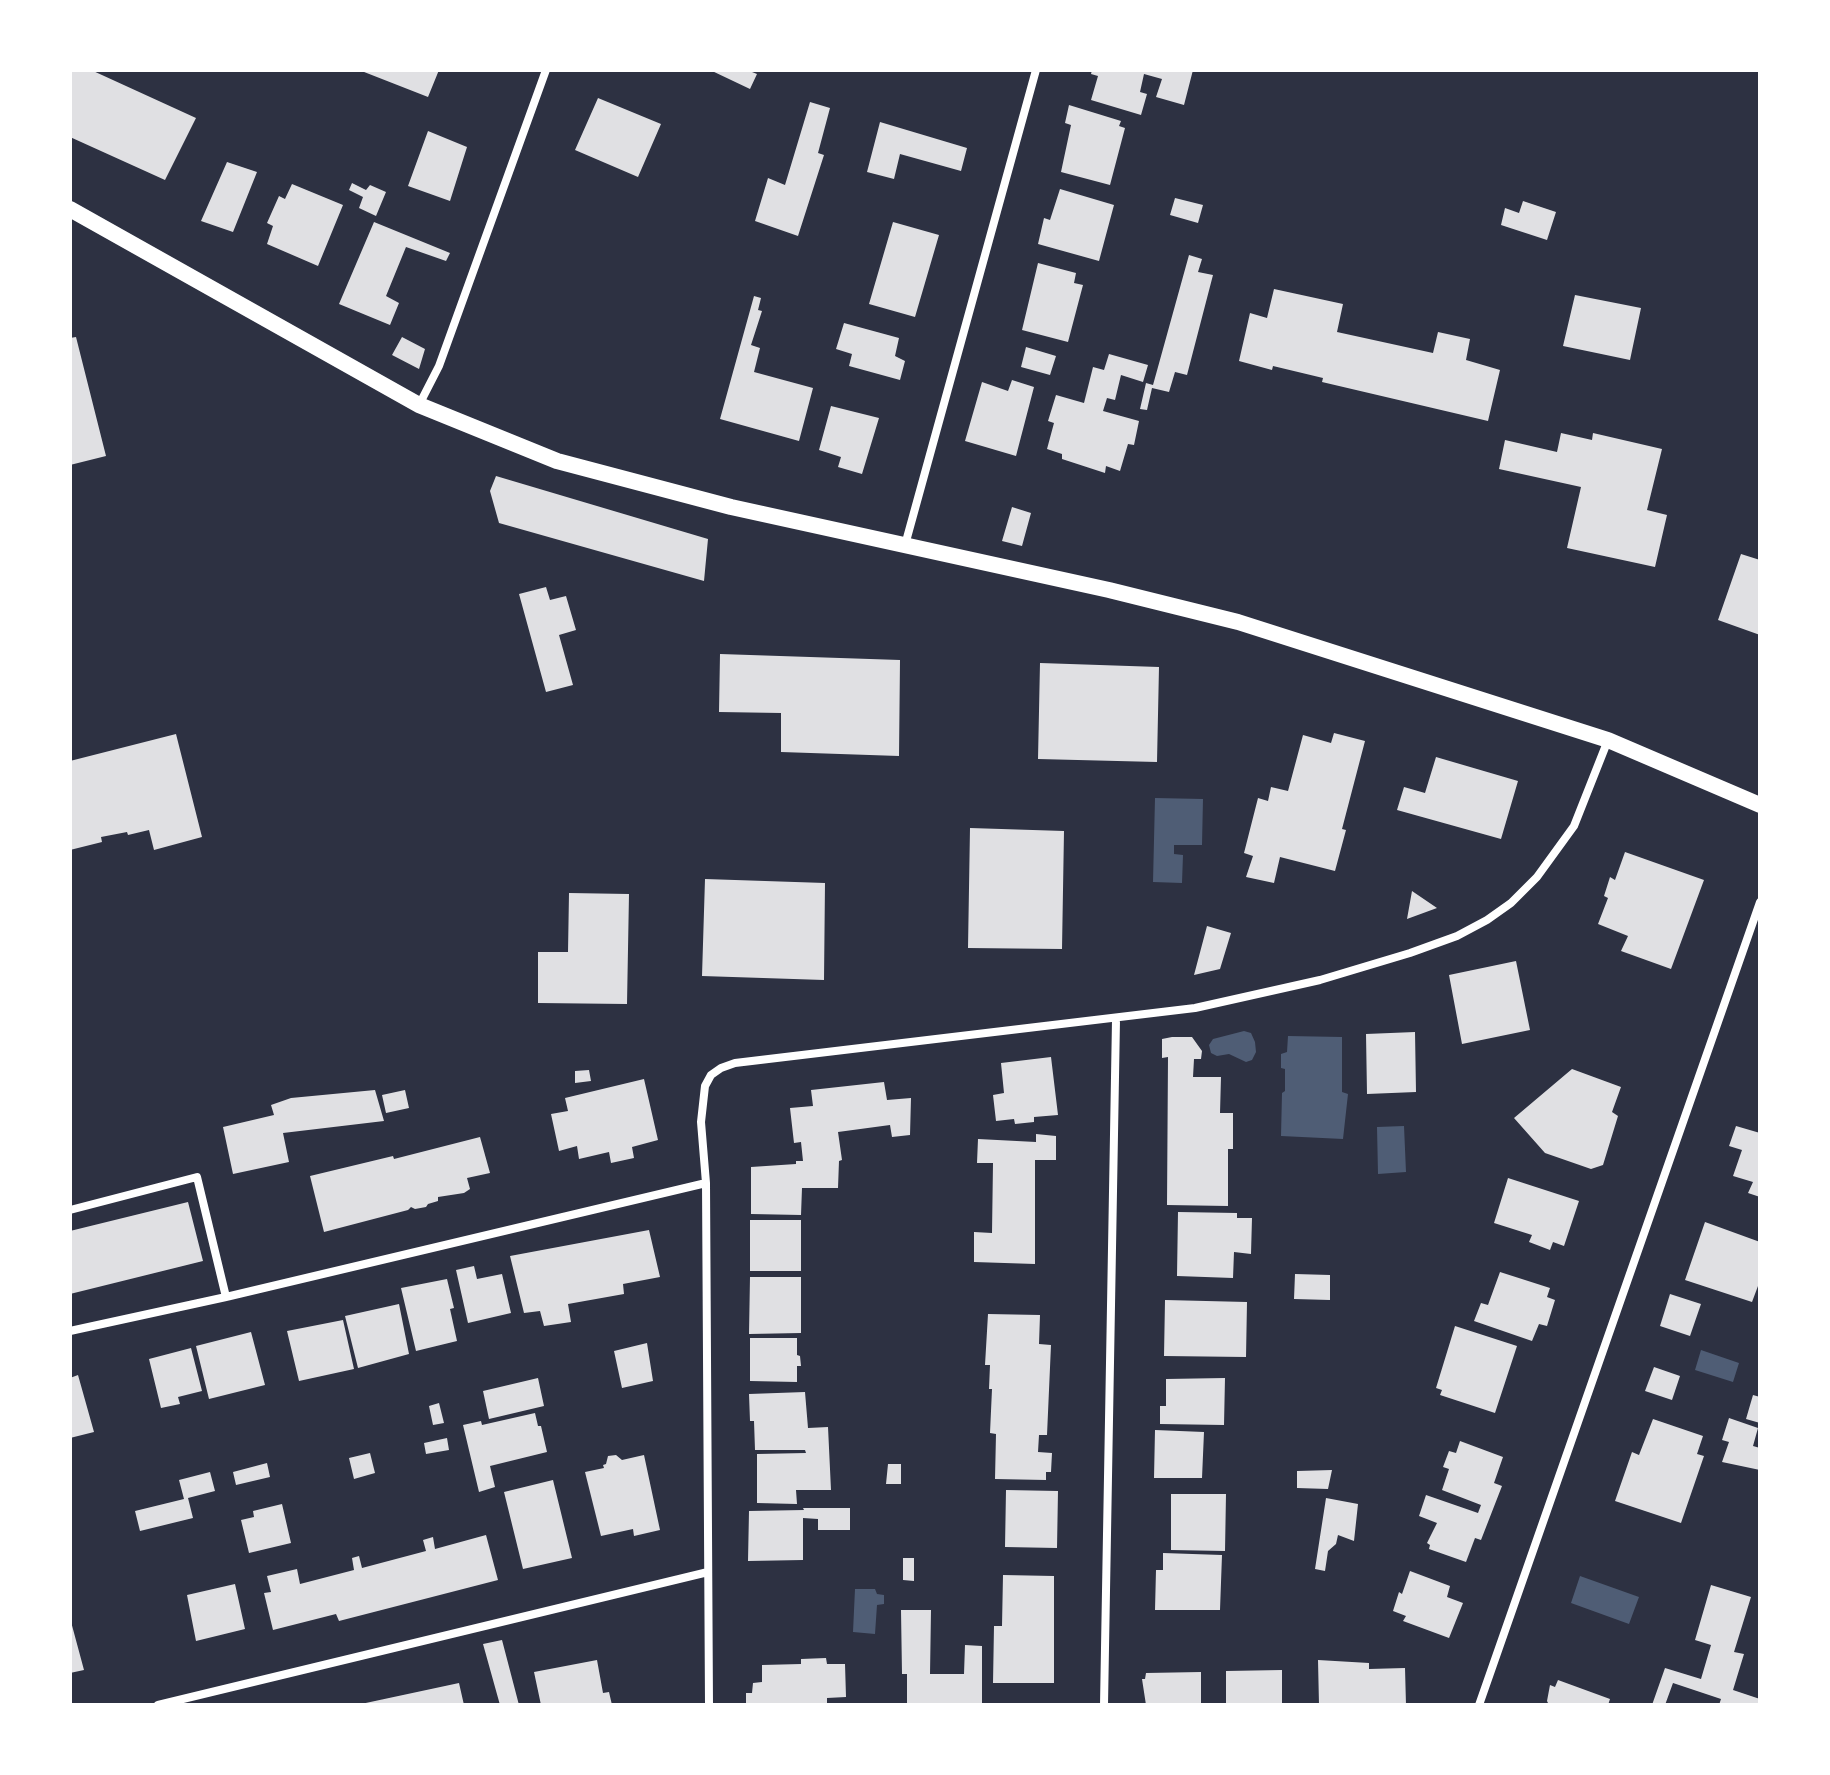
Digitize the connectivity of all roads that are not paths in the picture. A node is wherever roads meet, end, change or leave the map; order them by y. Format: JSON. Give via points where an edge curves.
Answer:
{"nodes":[{"id":1,"x":546,"y":70,"type":"edge"},
{"id":2,"x":1036,"y":70,"type":"edge"},
{"id":3,"x":70,"y":209,"type":"edge"},
{"id":4,"x":419,"y":405,"type":"junction"},
{"id":5,"x":905,"y":545,"type":"junction"},
{"id":6,"x":1608,"y":740,"type":"junction"},
{"id":7,"x":1760,"y":805,"type":"edge"},
{"id":8,"x":1760,"y":902,"type":"edge"},
{"id":9,"x":1116,"y":1020,"type":"junction"},
{"id":10,"x":706,"y":1183,"type":"junction"},
{"id":11,"x":70,"y":1210,"type":"edge"},
{"id":12,"x":226,"y":1297,"type":"junction"},
{"id":13,"x":70,"y":1331,"type":"edge"},
{"id":14,"x":708,"y":1572,"type":"junction"},
{"id":15,"x":158,"y":1705,"type":"edge"},
{"id":16,"x":709,"y":1705,"type":"edge"},
{"id":17,"x":1104,"y":1705,"type":"edge"},
{"id":18,"x":1479,"y":1705,"type":"edge"}],
"edges":[{"from":1,"to":4,"type":"street","via":[[439,366]]},
{"from":2,"to":5,"type":"street"},
{"from":3,"to":4,"type":"main road"},
{"from":4,"to":5,"type":"main road","via":[[557,461]]},
{"from":5,"to":6,"type":"main road","via":[[1238,622]]},
{"from":6,"to":7,"type":"main road"},
{"from":6,"to":9,"type":"street","via":[[1574,826],[1537,877],[1487,920],[1410,953],[1320,980]]},
{"from":8,"to":18,"type":"street"},
{"from":9,"to":10,"type":"street","via":[[721,1068],[711,1075],[702,1101]]},
{"from":9,"to":17,"type":"street"},
{"from":10,"to":12,"type":"street"},
{"from":10,"to":14,"type":"street"},
{"from":11,"to":12,"type":"street","via":[[197,1177]]},
{"from":12,"to":13,"type":"street"},
{"from":14,"to":15,"type":"street"},
{"from":14,"to":16,"type":"street"}]}
